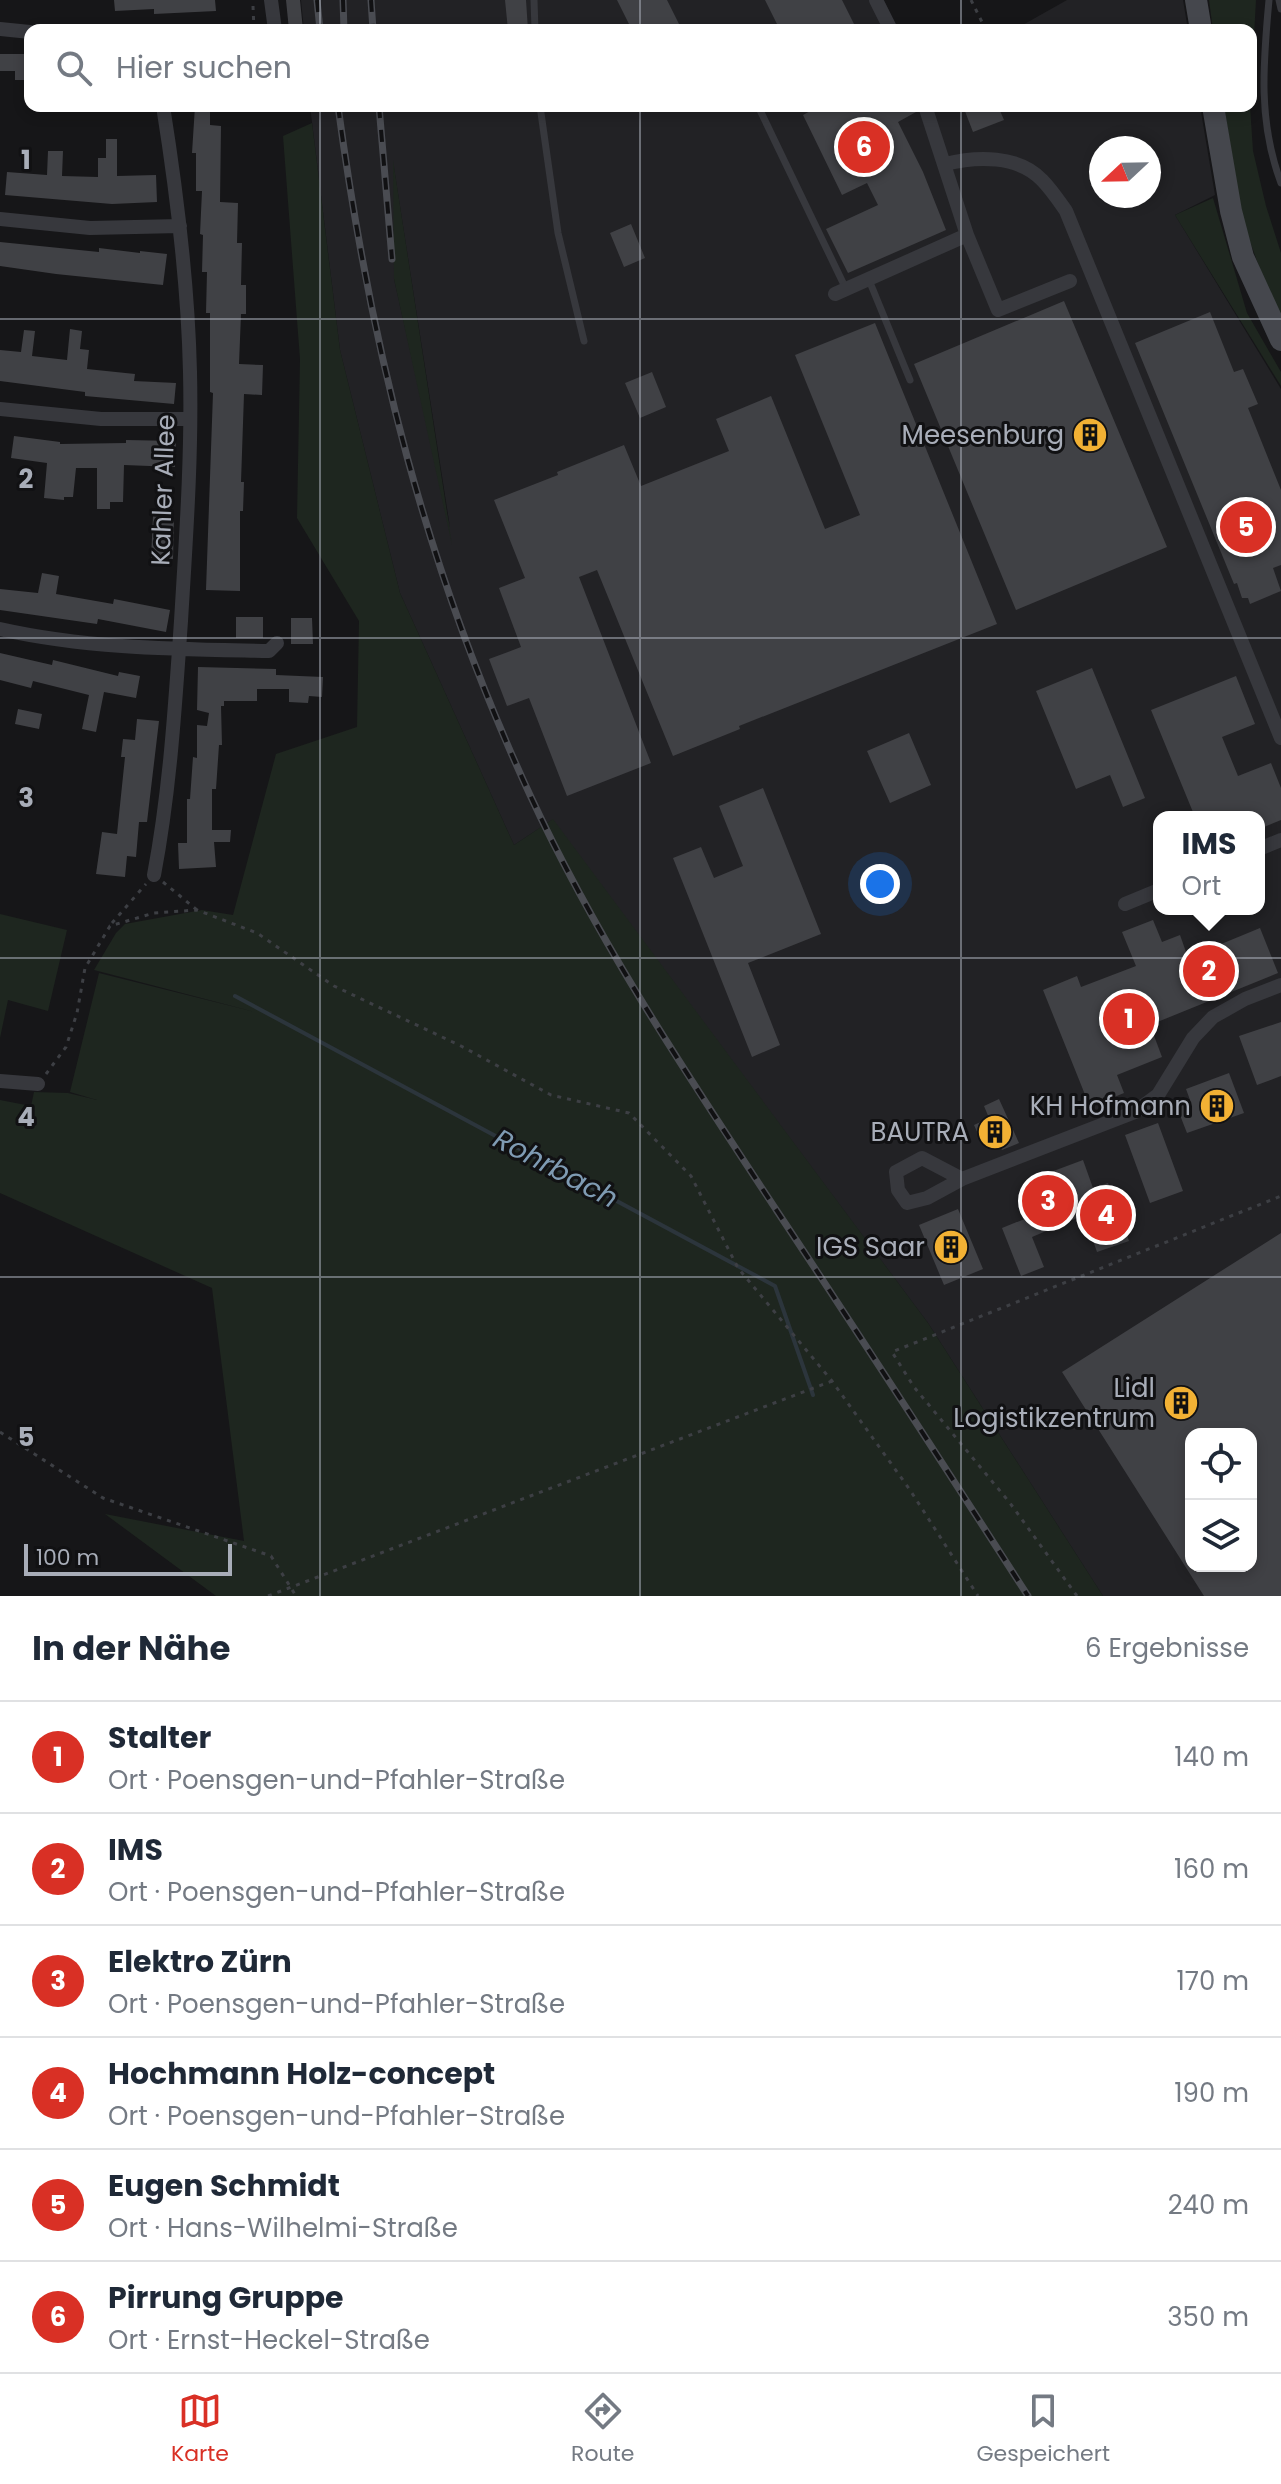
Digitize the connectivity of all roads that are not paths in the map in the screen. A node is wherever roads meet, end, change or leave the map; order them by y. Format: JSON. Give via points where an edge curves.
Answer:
{"nodes":[{"id":1,"x":271,"y":0,"type":"edge"},
{"id":2,"x":534,"y":0,"type":"edge"},
{"id":3,"x":876,"y":0,"type":"edge"},
{"id":4,"x":1196,"y":0,"type":"edge"},
{"id":5,"x":1269,"y":0,"type":"edge"},
{"id":6,"x":1279,"y":0,"type":"edge"},
{"id":7,"x":1281,"y":9,"type":"edge"},
{"id":8,"x":274,"y":24,"type":"edge"},
{"id":9,"x":535,"y":24,"type":"edge"},
{"id":10,"x":888,"y":24,"type":"edge"},
{"id":11,"x":1200,"y":24,"type":"edge"},
{"id":12,"x":0,"y":29,"type":"edge"},
{"id":13,"x":24,"y":31,"type":"edge"},
{"id":14,"x":164,"y":112,"type":"edge"},
{"id":15,"x":541,"y":112,"type":"edge"},
{"id":16,"x":761,"y":112,"type":"edge"},
{"id":17,"x":927,"y":112,"type":"edge"},
{"id":18,"x":1214,"y":112,"type":"edge"},
{"id":19,"x":945,"y":164,"type":"junction"},
{"id":20,"x":1281,"y":183,"type":"edge"},
{"id":21,"x":0,"y":219,"type":"edge"},
{"id":22,"x":180,"y":226,"type":"junction"},
{"id":23,"x":967,"y":235,"type":"junction"},
{"id":24,"x":869,"y":280,"type":"junction"},
{"id":25,"x":1070,"y":281,"type":"dead end"},
{"id":26,"x":841,"y":292,"type":"joint"},
{"id":27,"x":1281,"y":340,"type":"edge"},
{"id":28,"x":584,"y":341,"type":"dead end"},
{"id":29,"x":910,"y":380,"type":"dead end"},
{"id":30,"x":0,"y":409,"type":"edge"},
{"id":31,"x":190,"y":419,"type":"junction"},
{"id":32,"x":0,"y":629,"type":"edge"},
{"id":33,"x":277,"y":643,"type":"dead end"},
{"id":34,"x":179,"y":649,"type":"junction"},
{"id":35,"x":1281,"y":738,"type":"edge"},
{"id":36,"x":154,"y":875,"type":"road end"},
{"id":37,"x":1153,"y":892,"type":"edge"},
{"id":38,"x":1125,"y":904,"type":"dead end"},
{"id":39,"x":1281,"y":985,"type":"edge"},
{"id":40,"x":0,"y":1081,"type":"edge"},
{"id":41,"x":38,"y":1084,"type":"road end"},
{"id":42,"x":962,"y":1179,"type":"dead end"}],
"edges":[{"from":1,"to":8,"type":"street"},
{"from":2,"to":9,"type":"lane"},
{"from":3,"to":10,"type":"street"},
{"from":4,"to":11,"type":"street"},
{"from":5,"to":20,"type":"lane","via":[[1265,121]]},
{"from":6,"to":7,"type":"lane"},
{"from":12,"to":13,"type":"street"},
{"from":14,"to":22,"type":"street","name":"Kahler Allee"},
{"from":15,"to":28,"type":"lane","via":[[558,233]]},
{"from":16,"to":26,"type":"lane"},
{"from":17,"to":19,"type":"street"},
{"from":18,"to":27,"type":"street","via":[[1243,257]]},
{"from":19,"to":23,"type":"street"},
{"from":19,"to":35,"type":"street","via":[[1011,160],[1041,178],[1066,211]]},
{"from":21,"to":22,"type":"street","via":[[90,228]]},
{"from":22,"to":31,"type":"street","name":"Kahler Allee"},
{"from":23,"to":24,"type":"street"},
{"from":23,"to":25,"type":"street","via":[[998,310]]},
{"from":24,"to":26,"type":"street"},
{"from":24,"to":29,"type":"lane"},
{"from":30,"to":31,"type":"street","via":[[101,419]]},
{"from":31,"to":34,"type":"street","name":"Kahler Allee"},
{"from":32,"to":34,"type":"street","via":[[112,647]]},
{"from":33,"to":34,"type":"street","via":[[269,651]]},
{"from":34,"to":36,"type":"street","name":"Kahler Allee","via":[[172,761]]},
{"from":37,"to":38,"type":"street"},
{"from":39,"to":42,"type":"street","via":[[1213,1017],[1193,1038],[1158,1095],[1135,1112]]},
{"from":40,"to":41,"type":"street"}]}
